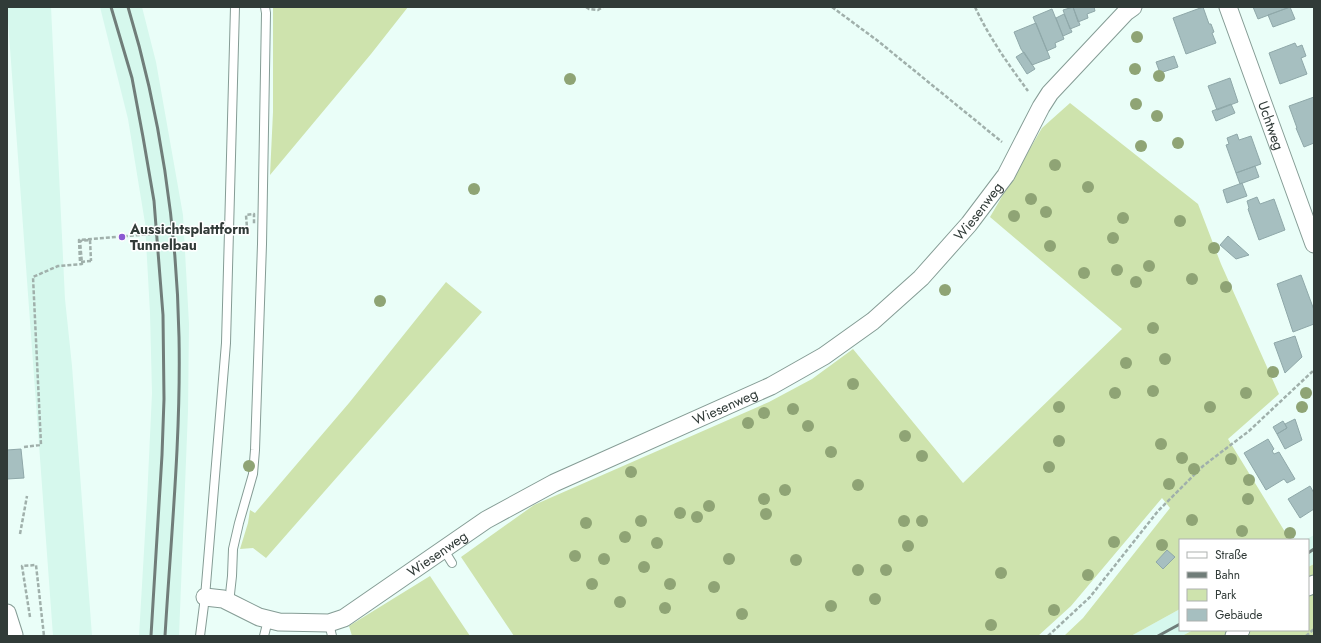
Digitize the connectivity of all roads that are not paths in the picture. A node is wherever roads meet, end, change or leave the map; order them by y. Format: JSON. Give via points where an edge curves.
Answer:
{"nodes":[{"id":1,"x":235,"y":7,"type":"edge"},
{"id":2,"x":265,"y":7,"type":"edge"},
{"id":3,"x":1133,"y":7,"type":"edge"},
{"id":4,"x":1228,"y":7,"type":"edge"},
{"id":5,"x":1314,"y":244,"type":"edge"},
{"id":6,"x":205,"y":597,"type":"junction"},
{"id":7,"x":229,"y":603,"type":"junction"},
{"id":8,"x":7,"y":613,"type":"edge"},
{"id":9,"x":266,"y":628,"type":"edge"},
{"id":10,"x":330,"y":629,"type":"edge"},
{"id":11,"x":14,"y":635,"type":"dead end"},
{"id":12,"x":200,"y":636,"type":"edge"}],
"edges":[{"from":1,"to":6,"type":"lane","via":[[226,343]]},
{"from":2,"to":7,"type":"lane","via":[[255,450],[253,474],[233,548]]},
{"from":3,"to":10,"type":"street","name":"Wiesenweg","via":[[1050,93],[1006,175],[969,224],[920,278],[873,321],[824,356],[771,386],[554,483],[486,520],[448,556]]},
{"from":4,"to":5,"type":"street","name":"Uchtweg"},
{"from":6,"to":7,"type":"street","name":"Wiesenweg","via":[[223,599]]},
{"from":6,"to":12,"type":"lane"},
{"from":7,"to":9,"type":"street","name":"Wiesenweg"},
{"from":8,"to":11,"type":"street"},
{"from":9,"to":10,"type":"street","name":"Wiesenweg","via":[[279,622],[302,623]]}]}
